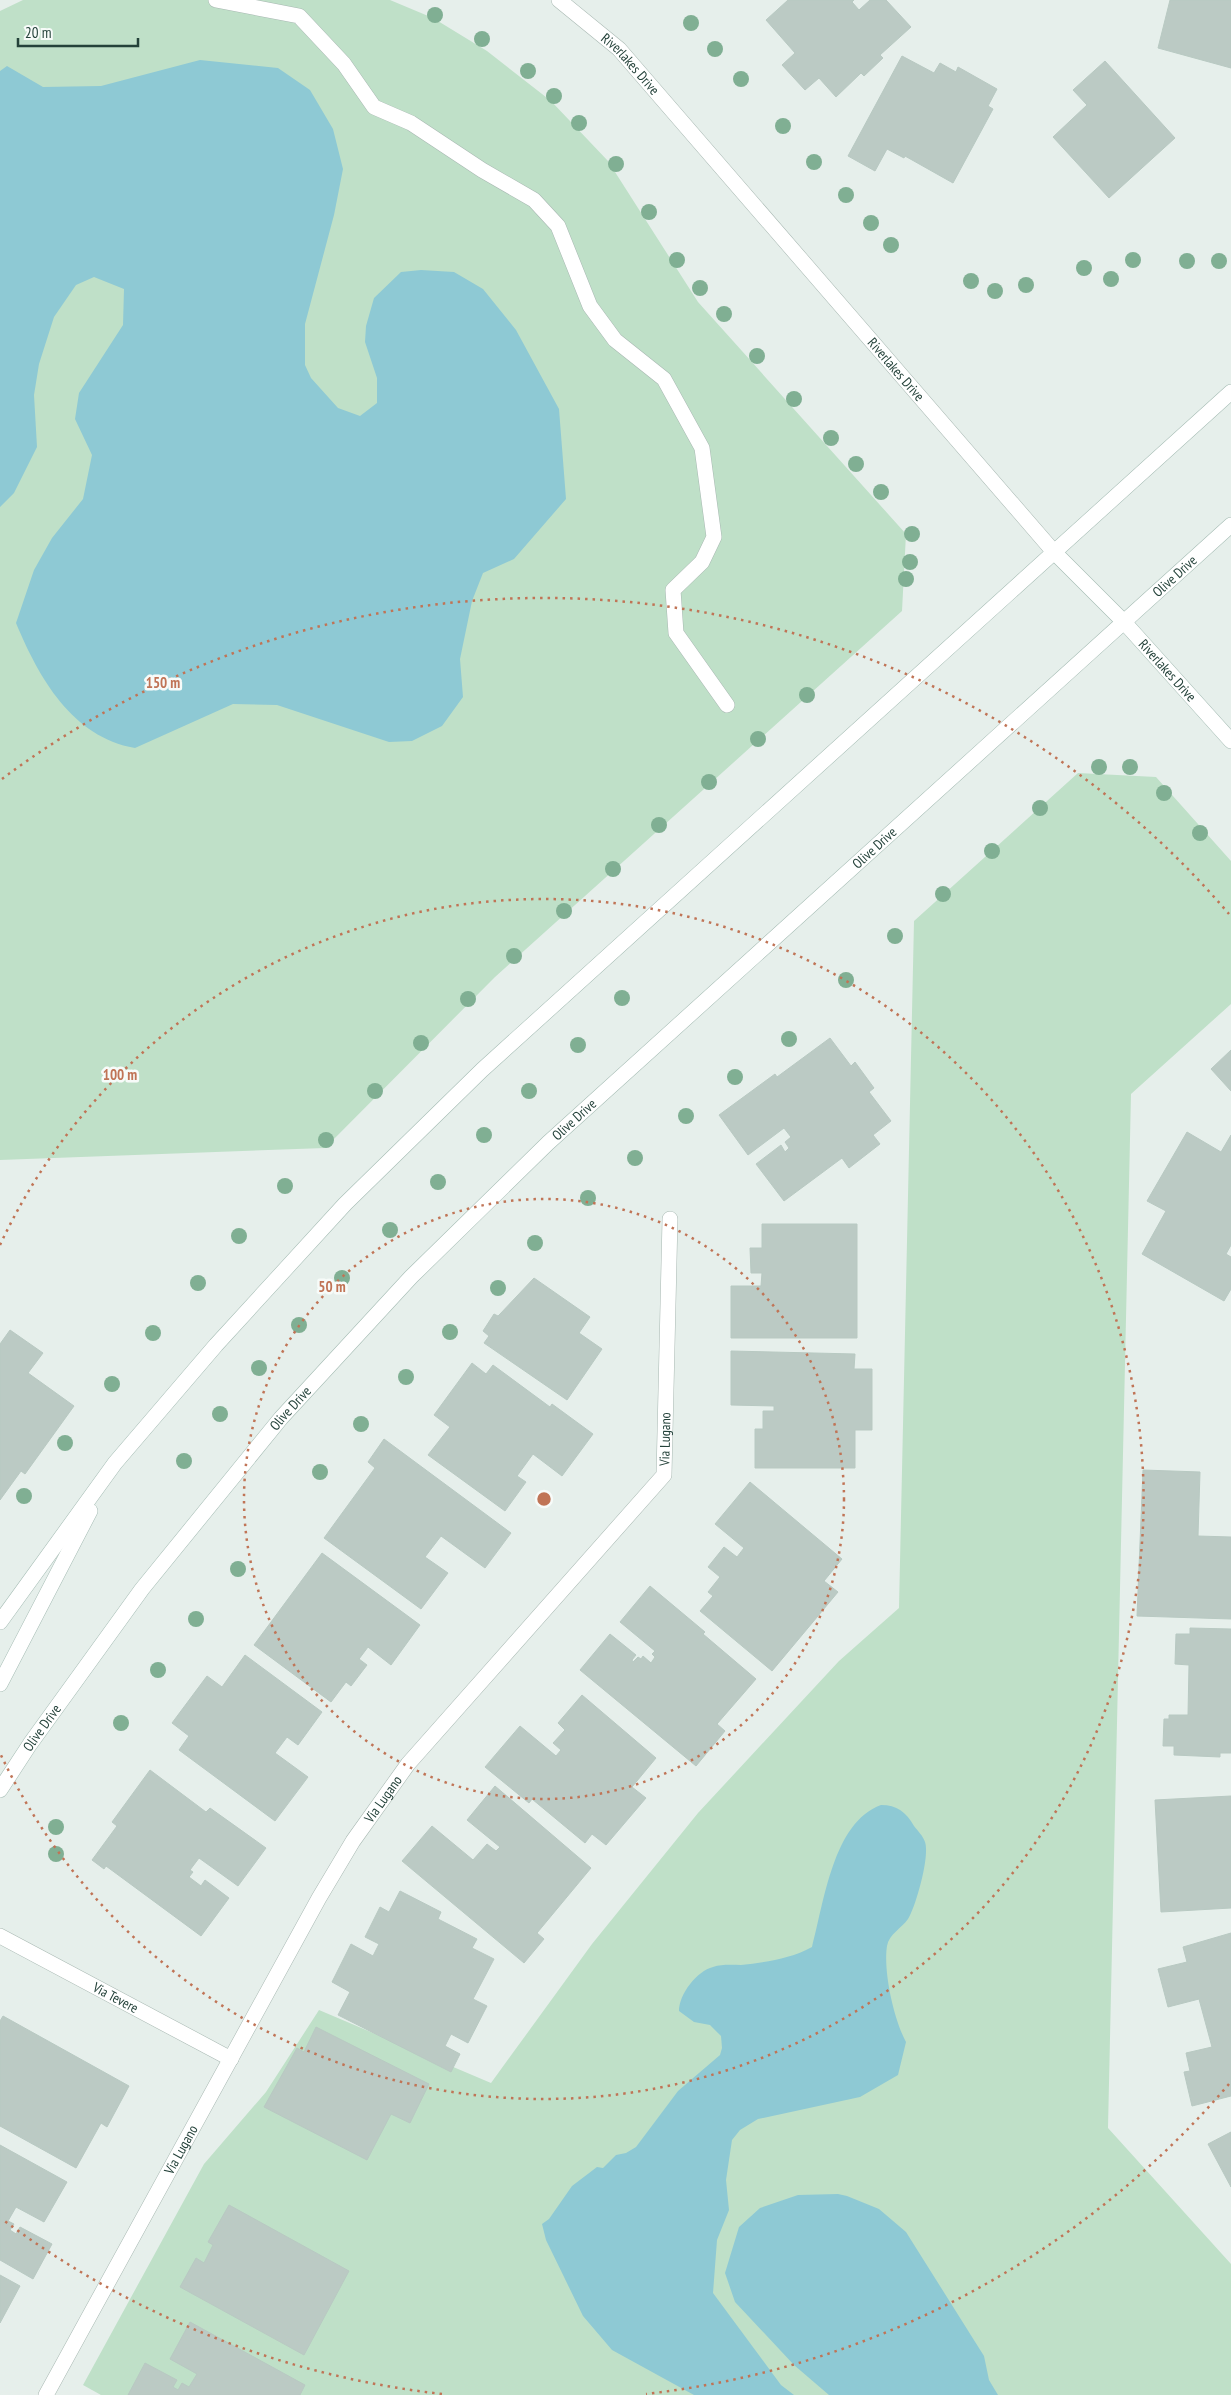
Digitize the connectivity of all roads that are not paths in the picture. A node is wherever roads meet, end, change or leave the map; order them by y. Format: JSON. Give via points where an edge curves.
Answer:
{"nodes":[{"id":1,"x":216,"y":0,"type":"edge"},
{"id":2,"x":559,"y":0,"type":"edge"},
{"id":3,"x":1231,"y":392,"type":"edge"},
{"id":4,"x":1231,"y":525,"type":"edge"},
{"id":5,"x":1054,"y":552,"type":"junction"},
{"id":6,"x":1124,"y":622,"type":"junction"},
{"id":7,"x":727,"y":705,"type":"dead end"},
{"id":8,"x":1231,"y":742,"type":"edge"},
{"id":9,"x":670,"y":1219,"type":"dead end"},
{"id":10,"x":115,"y":1463,"type":"junction"},
{"id":11,"x":0,"y":1622,"type":"edge"},
{"id":12,"x":0,"y":1684,"type":"edge"},
{"id":13,"x":0,"y":1790,"type":"edge"},
{"id":14,"x":0,"y":1936,"type":"edge"},
{"id":15,"x":231,"y":2059,"type":"junction"},
{"id":16,"x":46,"y":2395,"type":"edge"}],
"edges":[{"from":1,"to":7,"type":"main road","via":[[299,16],[344,64],[374,106],[410,123],[534,200],[558,226],[590,306],[616,340],[664,379],[702,448],[714,537],[702,562],[673,590],[676,633]]},
{"from":2,"to":5,"type":"main road","name":"Riverlakes Drive","via":[[619,49]]},
{"from":3,"to":5,"type":"main road"},
{"from":4,"to":6,"type":"main road","name":"Olive Drive"},
{"from":5,"to":6,"type":"main road","name":"Riverlakes Drive"},
{"from":5,"to":10,"type":"main road","via":[[482,1070],[345,1204],[216,1345]]},
{"from":6,"to":8,"type":"main road","name":"Riverlakes Drive"},
{"from":6,"to":13,"type":"main road","name":"Olive Drive","via":[[548,1143],[411,1277],[281,1418],[142,1589]]},
{"from":9,"to":15,"type":"main road","name":"Via Lugano","via":[[664,1474],[408,1764],[353,1841]]},
{"from":10,"to":11,"type":"main road"},
{"from":10,"to":12,"type":"main road"},
{"from":14,"to":15,"type":"main road","name":"Via Tevere"},
{"from":15,"to":16,"type":"main road","name":"Via Lugano"}]}
